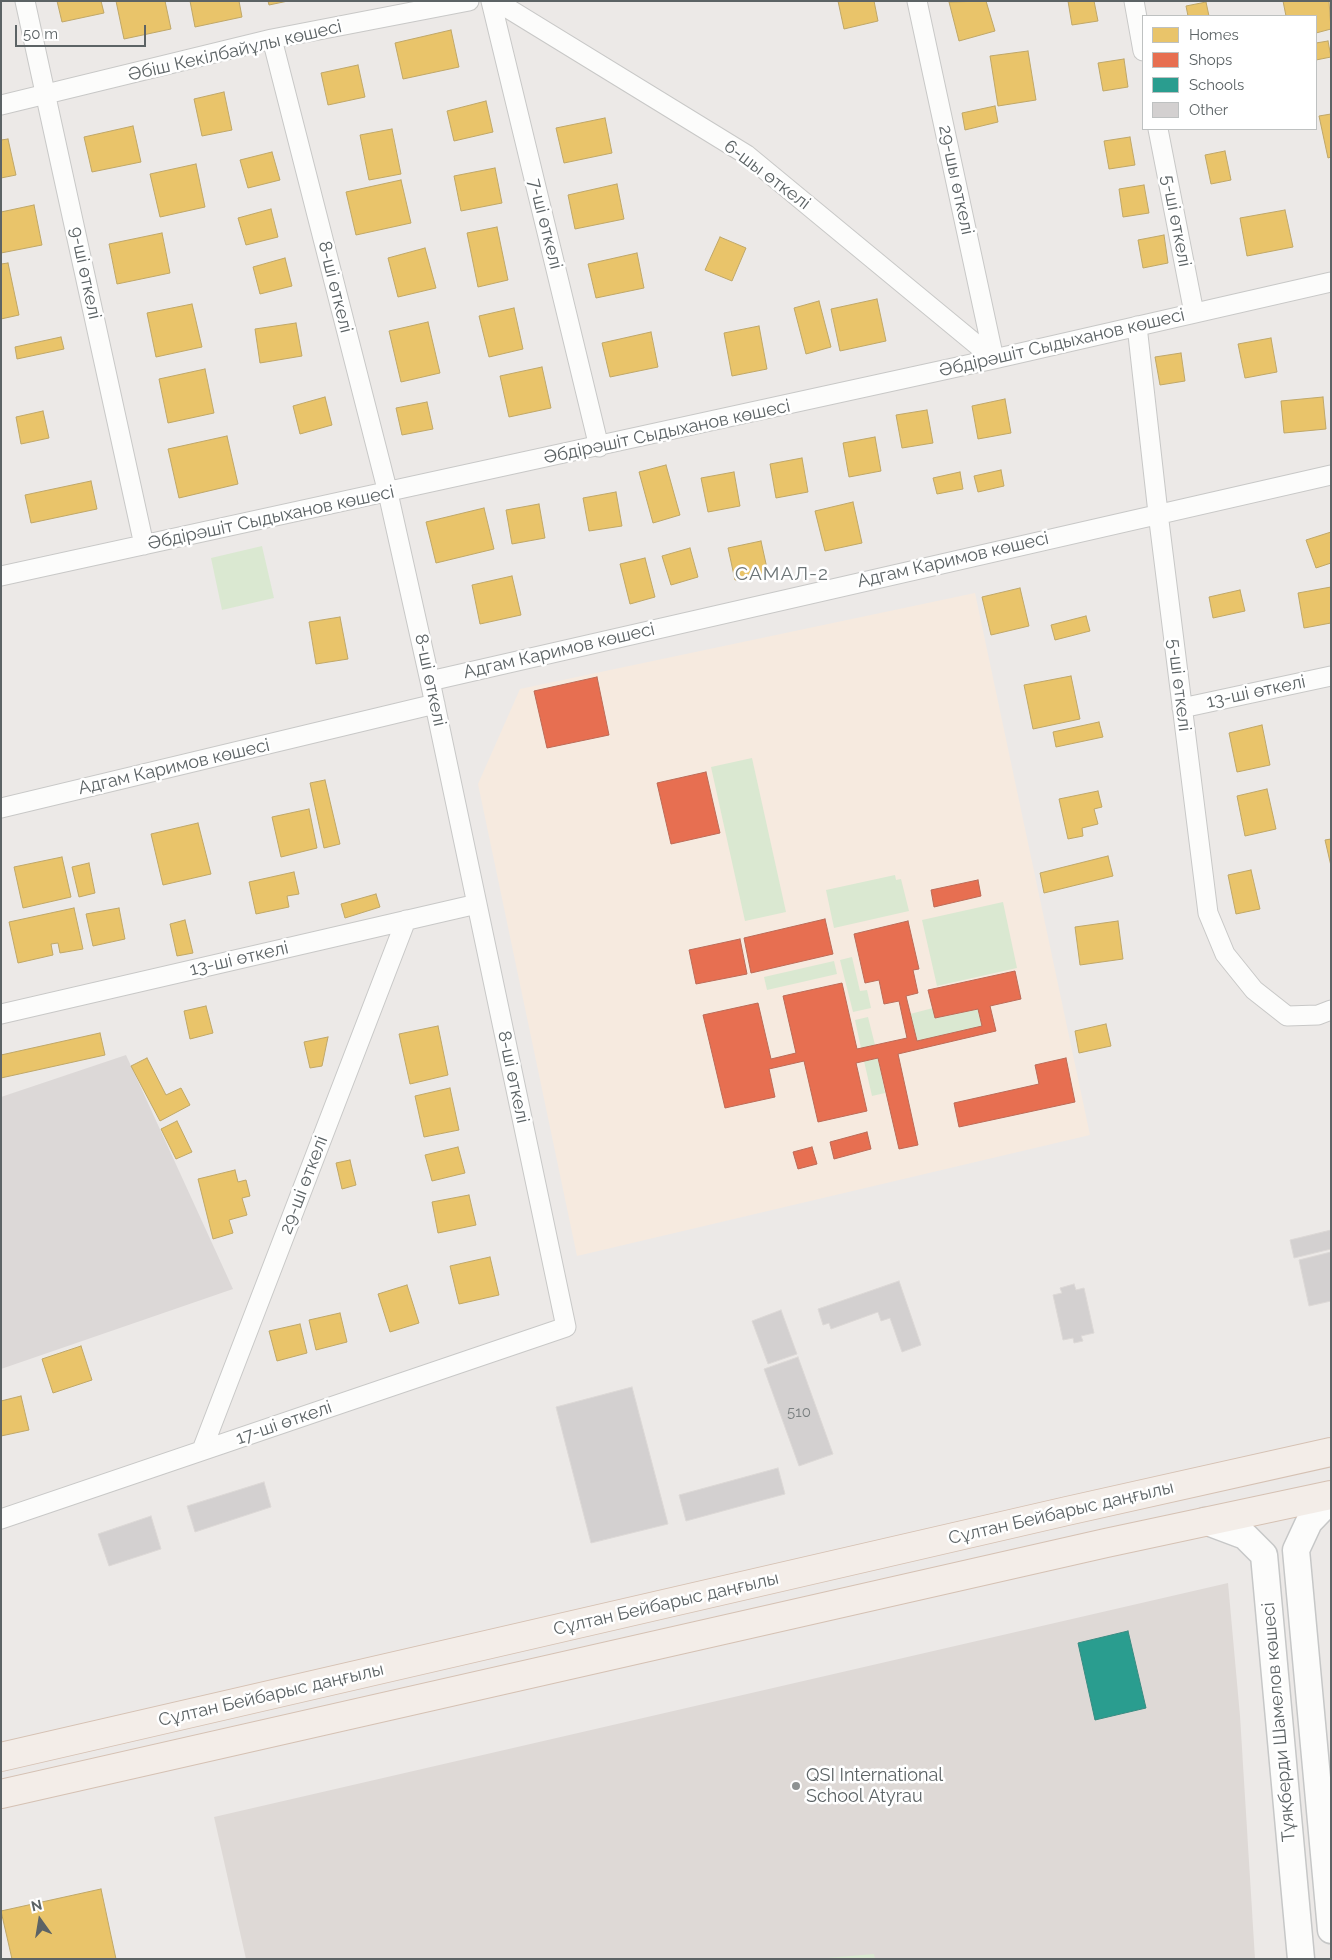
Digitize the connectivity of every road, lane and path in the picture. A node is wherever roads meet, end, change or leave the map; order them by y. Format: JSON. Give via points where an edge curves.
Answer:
{"nodes":[{"id":1,"x":25,"y":1,"type":"edge"},
{"id":2,"x":469,"y":1,"type":"edge"},
{"id":3,"x":491,"y":1,"type":"edge"},
{"id":4,"x":496,"y":1,"type":"edge"},
{"id":5,"x":917,"y":1,"type":"edge"},
{"id":6,"x":1134,"y":1,"type":"edge"},
{"id":7,"x":272,"y":39,"type":"junction"},
{"id":8,"x":1142,"y":45,"type":"edge"},
{"id":9,"x":46,"y":96,"type":"junction"},
{"id":10,"x":1,"y":105,"type":"edge"},
{"id":11,"x":1158,"y":130,"type":"edge"},
{"id":12,"x":1331,"y":282,"type":"edge"},
{"id":13,"x":1194,"y":313,"type":"junction"},
{"id":14,"x":1137,"y":326,"type":"junction"},
{"id":15,"x":994,"y":359,"type":"junction"},
{"id":16,"x":599,"y":447,"type":"junction"},
{"id":17,"x":1331,"y":475,"type":"edge"},
{"id":18,"x":388,"y":493,"type":"junction"},
{"id":19,"x":1158,"y":513,"type":"junction"},
{"id":20,"x":144,"y":545,"type":"junction"},
{"id":21,"x":1,"y":576,"type":"edge"},
{"id":22,"x":1331,"y":676,"type":"edge"},
{"id":23,"x":430,"y":681,"type":"junction"},
{"id":24,"x":435,"y":704,"type":"junction"},
{"id":25,"x":1182,"y":708,"type":"junction"},
{"id":26,"x":1,"y":808,"type":"edge"},
{"id":27,"x":477,"y":904,"type":"junction"},
{"id":28,"x":406,"y":920,"type":"junction"},
{"id":29,"x":1331,"y":1010,"type":"edge"},
{"id":30,"x":1,"y":1014,"type":"edge"},
{"id":31,"x":566,"y":1327,"type":"joint"},
{"id":32,"x":202,"y":1450,"type":"junction"},
{"id":33,"x":1331,"y":1452,"type":"edge"},
{"id":34,"x":1331,"y":1495,"type":"edge"},
{"id":35,"x":1331,"y":1499,"type":"edge"},
{"id":36,"x":1,"y":1519,"type":"edge"},
{"id":37,"x":1205,"y":1521,"type":"junction"},
{"id":38,"x":1,"y":1757,"type":"edge"},
{"id":39,"x":1,"y":1794,"type":"edge"},
{"id":40,"x":1331,"y":1930,"type":"edge"},
{"id":41,"x":1301,"y":1959,"type":"edge"}],
"edges":[{"from":1,"to":9,"type":"street","name":"9-ші өткелі"},
{"from":2,"to":7,"type":"street","name":"Әбіш Кекілбайұлы көшесі"},
{"from":3,"to":16,"type":"street","name":"7-ші өткелі"},
{"from":4,"to":15,"type":"street","name":"6-шы өткелі","via":[[747,155]]},
{"from":5,"to":15,"type":"street","name":"29-шы өткелі"},
{"from":6,"to":8,"type":"street"},
{"from":7,"to":9,"type":"street","name":"Әбіш Кекілбайұлы көшесі"},
{"from":7,"to":18,"type":"street","name":"8-ші өткелі"},
{"from":9,"to":10,"type":"street","name":"Әбіш Кекілбайұлы көшесі"},
{"from":9,"to":20,"type":"street","name":"9-ші өткелі"},
{"from":11,"to":13,"type":"street","name":"5-ші өткелі"},
{"from":12,"to":13,"type":"street","name":"Әбдірәшіт Сыдыханов көшесі"},
{"from":13,"to":14,"type":"street","name":"Әбдірәшіт Сыдыханов көшесі"},
{"from":14,"to":15,"type":"street","name":"Әбдірәшіт Сыдыханов көшесі"},
{"from":14,"to":19,"type":"street","name":"5-ші өткелі"},
{"from":15,"to":16,"type":"street","name":"Әбдірәшіт Сыдыханов көшесі"},
{"from":16,"to":18,"type":"street","name":"Әбдірәшіт Сыдыханов көшесі"},
{"from":17,"to":19,"type":"street","name":"Адгам Каримов көшесі"},
{"from":18,"to":20,"type":"street","name":"Әбдірәшіт Сыдыханов көшесі"},
{"from":18,"to":23,"type":"street","name":"8-ші өткелі"},
{"from":19,"to":23,"type":"street","name":"Адгам Каримов көшесі"},
{"from":19,"to":25,"type":"street","name":"5-ші өткелі"},
{"from":20,"to":21,"type":"street","name":"Әбдірәшіт Сыдыханов көшесі"},
{"from":22,"to":25,"type":"street","name":"13-ші өткелі"},
{"from":23,"to":24,"type":"street","name":"8-ші өткелі"},
{"from":24,"to":26,"type":"street","name":"Адгам Каримов көшесі"},
{"from":24,"to":27,"type":"street","name":"8-ші өткелі"},
{"from":25,"to":29,"type":"street","name":"5-ші өткелі","via":[[1208,913],[1225,954],[1254,990],[1287,1016],[1318,1015]]},
{"from":27,"to":28,"type":"street","name":"13-ші өткелі"},
{"from":27,"to":31,"type":"street","name":"8-ші өткелі"},
{"from":28,"to":30,"type":"street","name":"13-ші өткелі"},
{"from":28,"to":32,"type":"street","name":"29-ші өткелі"},
{"from":31,"to":32,"type":"street","name":"17-ші өткелі"},
{"from":32,"to":36,"type":"street","name":"17-ші өткелі"},
{"from":33,"to":38,"type":"main road","name":"Сұлтан Бейбарыс даңғылы"},
{"from":34,"to":37,"type":"main road","name":"Сұлтан Бейбарыс даңғылы"},
{"from":35,"to":40,"type":"street","name":"Тұяқберди Шамелов көшесі","via":[[1309,1522],[1296,1550]]},
{"from":37,"to":39,"type":"main road","name":"Сұлтан Бейбарыс даңғылы"},
{"from":37,"to":41,"type":"street","name":"Тұяқберди Шамелов көшесі","via":[[1245,1536],[1264,1555]]}]}
